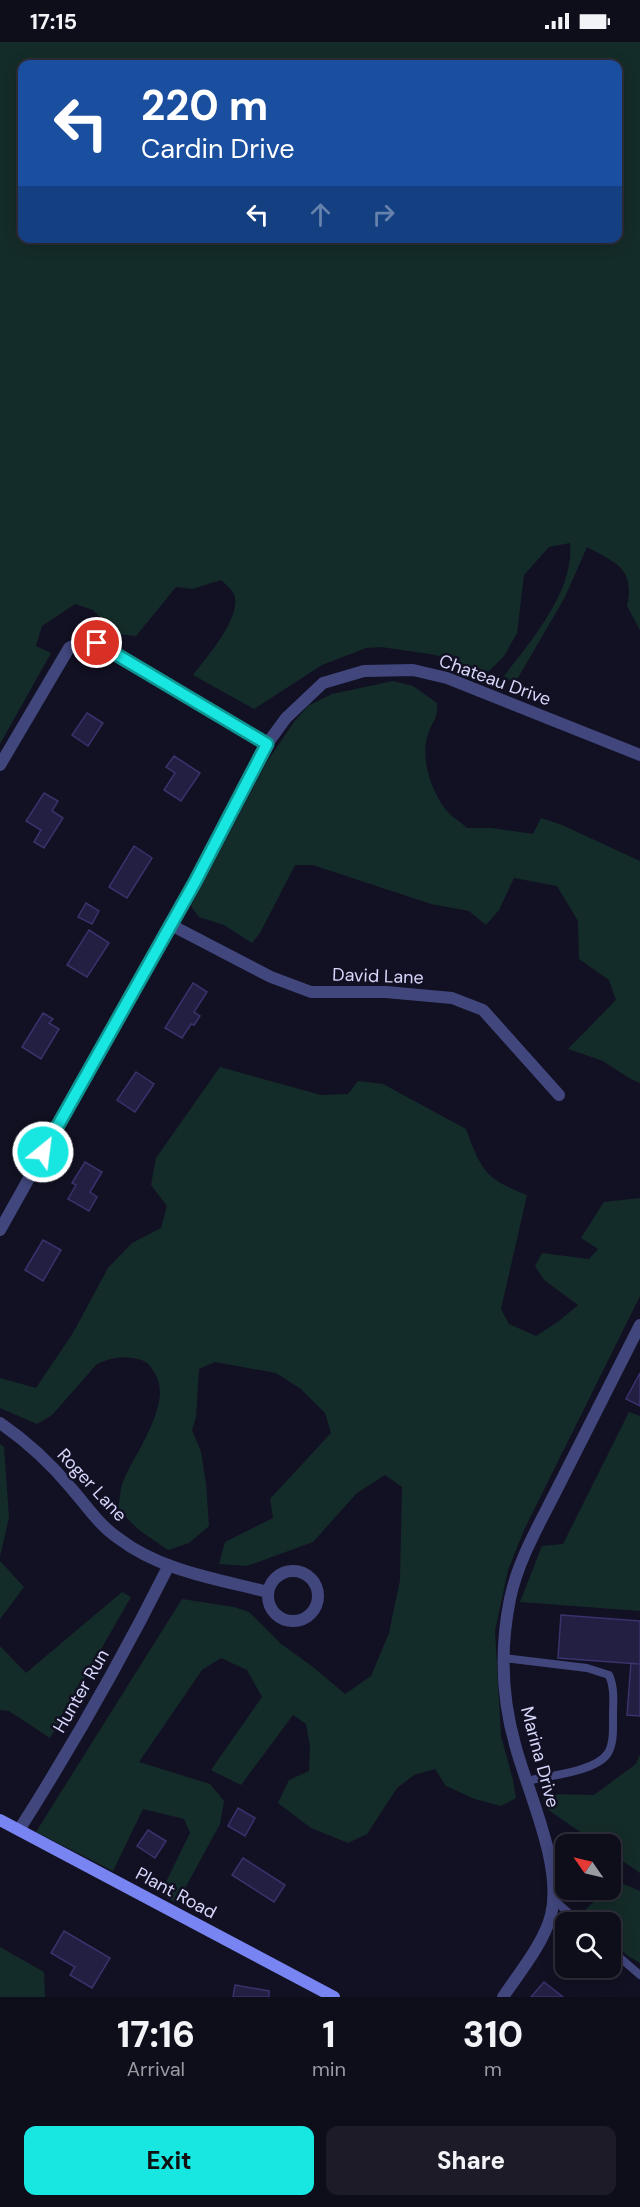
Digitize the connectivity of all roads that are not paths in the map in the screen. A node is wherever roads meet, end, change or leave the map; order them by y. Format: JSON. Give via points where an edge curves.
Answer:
{"nodes":[{"id":1,"x":267,"y":744,"type":"junction"},
{"id":2,"x":640,"y":755,"type":"edge"},
{"id":3,"x":0,"y":765,"type":"edge"},
{"id":4,"x":171,"y":925,"type":"junction"},
{"id":5,"x":560,"y":1095,"type":"dead end"},
{"id":6,"x":0,"y":1230,"type":"edge"},
{"id":7,"x":640,"y":1325,"type":"edge"},
{"id":8,"x":0,"y":1423,"type":"edge"},
{"id":9,"x":168,"y":1567,"type":"junction"},
{"id":10,"x":268,"y":1592,"type":"junction"},
{"id":11,"x":503,"y":1658,"type":"junction"},
{"id":12,"x":526,"y":1780,"type":"junction"},
{"id":13,"x":0,"y":1820,"type":"edge"},
{"id":14,"x":19,"y":1830,"type":"junction"},
{"id":15,"x":553,"y":1899,"type":"junction"},
{"id":16,"x":568,"y":1912,"type":"edge"},
{"id":17,"x":621,"y":1959,"type":"edge"},
{"id":18,"x":640,"y":1975,"type":"edge"},
{"id":19,"x":334,"y":1997,"type":"edge"},
{"id":20,"x":503,"y":1997,"type":"edge"}],
"edges":[{"from":1,"to":2,"type":"street","name":"Chateau Drive","via":[[286,718],[323,683],[364,671],[413,670],[447,678]]},
{"from":1,"to":3,"type":"street","via":[[88,641],[69,648]]},
{"from":1,"to":4,"type":"street","name":"Chateau Drive"},
{"from":4,"to":5,"type":"street","name":"David Lane","via":[[271,977],[311,992],[386,992],[452,998],[483,1010]]},
{"from":4,"to":6,"type":"street","name":"Chateau Drive"},
{"from":7,"to":11,"type":"street","name":"Marina Drive","via":[[524,1557],[510,1599]]},
{"from":8,"to":9,"type":"street","name":"Roger Lane","via":[[41,1458],[117,1538]]},
{"from":9,"to":10,"type":"street","name":"Roger Lane"},
{"from":9,"to":14,"type":"street","name":"Hunter Run","via":[[127,1646]]},
{"from":10,"to":10,"type":"street","via":[[274,1613],[293,1621],[312,1612],[318,1599],[312,1579],[293,1570],[274,1579]]},
{"from":11,"to":12,"type":"street","name":"Marina Drive","via":[[507,1708]]},
{"from":11,"to":12,"type":"lane","via":[[587,1668],[609,1675],[613,1683],[613,1728],[608,1752],[601,1760],[589,1767]]},
{"from":12,"to":15,"type":"street","name":"Marina Drive","via":[[549,1855]]},
{"from":13,"to":14,"type":"street","name":"Plant Road"},
{"from":14,"to":19,"type":"street","name":"Plant Road"},
{"from":15,"to":16,"type":"lane"},
{"from":15,"to":20,"type":"street","name":"Marina Drive","via":[[545,1931]]},
{"from":17,"to":18,"type":"lane"}]}
